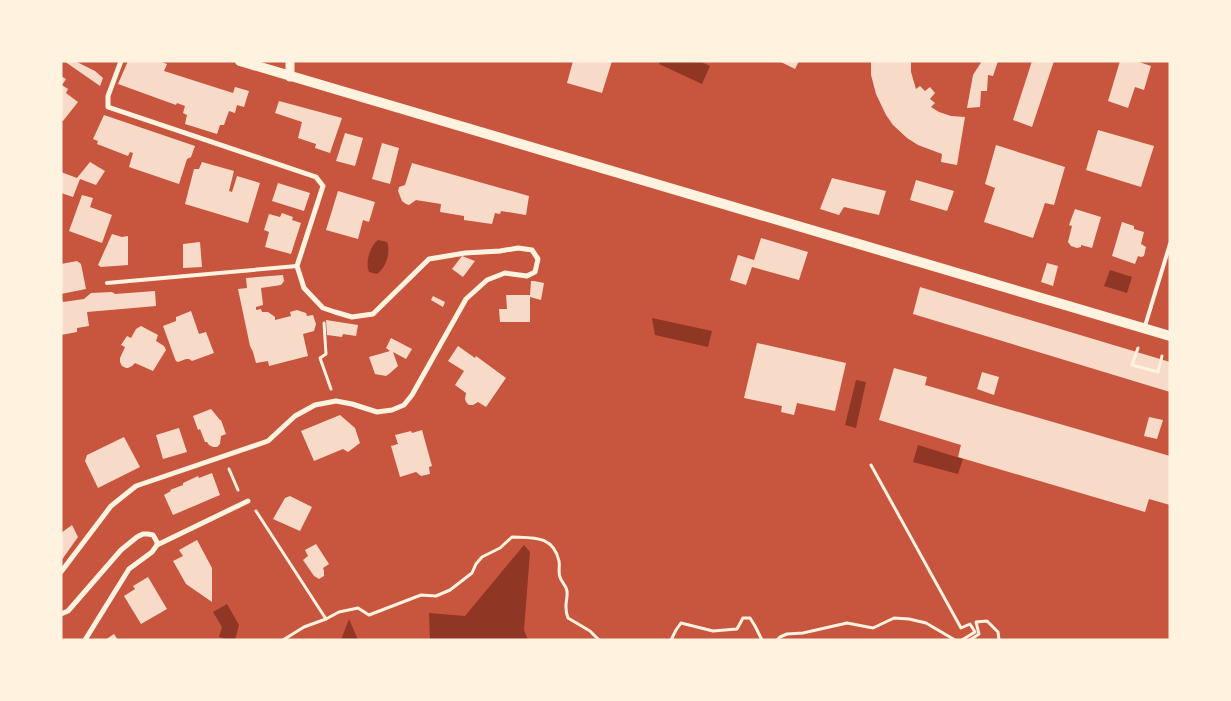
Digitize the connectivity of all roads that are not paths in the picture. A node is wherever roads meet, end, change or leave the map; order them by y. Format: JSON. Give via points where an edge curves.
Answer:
{"nodes":[{"id":1,"x":121,"y":61,"type":"edge"},
{"id":2,"x":240,"y":61,"type":"edge"},
{"id":3,"x":290,"y":61,"type":"edge"},
{"id":4,"x":290,"y":77,"type":"junction"},
{"id":5,"x":1170,"y":244,"type":"edge"},
{"id":6,"x":298,"y":266,"type":"junction"},
{"id":7,"x":107,"y":282,"type":"dead end"},
{"id":8,"x":1144,"y":328,"type":"junction"},
{"id":9,"x":1170,"y":336,"type":"edge"},
{"id":10,"x":246,"y":502,"type":"road end"},
{"id":11,"x":157,"y":545,"type":"junction"},
{"id":12,"x":61,"y":572,"type":"edge"},
{"id":13,"x":61,"y":614,"type":"edge"},
{"id":14,"x":85,"y":640,"type":"edge"}],
"edges":[{"from":1,"to":6,"type":"street","via":[[108,96],[108,107],[316,177],[323,186]]},
{"from":2,"to":4,"type":"main road"},
{"from":3,"to":4,"type":"street"},
{"from":4,"to":8,"type":"main road"},
{"from":5,"to":8,"type":"lane"},
{"from":6,"to":7,"type":"lane"},
{"from":6,"to":12,"type":"street","via":[[304,288],[323,308],[352,317],[373,314],[429,259],[518,248],[532,250],[538,259],[535,272],[527,276],[505,274],[487,280],[466,300],[404,405],[377,412],[336,401],[315,405],[295,416],[268,441],[136,486],[111,506]]},
{"from":8,"to":9,"type":"main road"},
{"from":10,"to":11,"type":"street"},
{"from":11,"to":13,"type":"street","via":[[155,538],[148,534],[132,541],[68,611]]},
{"from":11,"to":14,"type":"street","via":[[129,569]]}]}
